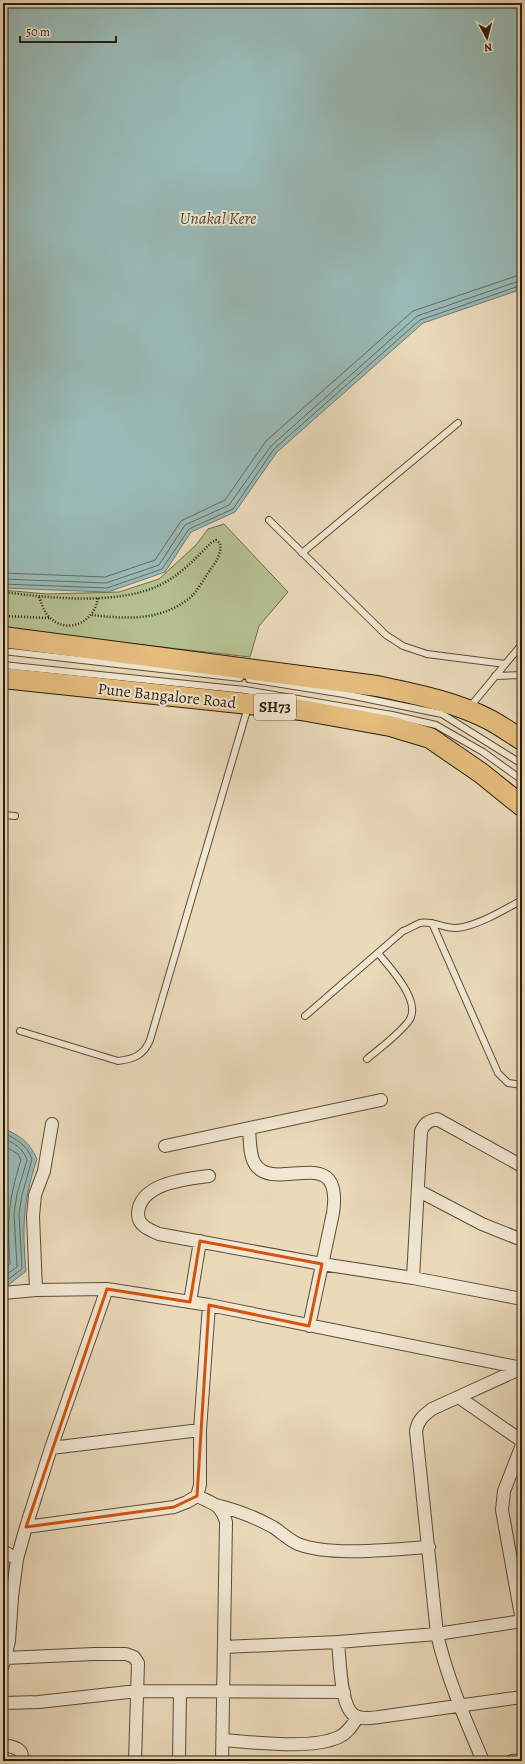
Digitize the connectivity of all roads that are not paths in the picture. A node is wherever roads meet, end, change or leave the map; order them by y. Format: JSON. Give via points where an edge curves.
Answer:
{"nodes":[{"id":1,"x":458,"y":423,"type":"dead end"},
{"id":2,"x":269,"y":520,"type":"dead end"},
{"id":3,"x":302,"y":553,"type":"junction"},
{"id":4,"x":3,"y":637,"type":"edge"},
{"id":5,"x":522,"y":644,"type":"edge"},
{"id":6,"x":3,"y":651,"type":"edge"},
{"id":7,"x":505,"y":664,"type":"junction"},
{"id":8,"x":3,"y":665,"type":"edge"},
{"id":9,"x":522,"y":675,"type":"edge"},
{"id":10,"x":495,"y":676,"type":"junction"},
{"id":11,"x":3,"y":678,"type":"edge"},
{"id":12,"x":249,"y":704,"type":"junction"},
{"id":13,"x":466,"y":711,"type":"junction"},
{"id":14,"x":522,"y":740,"type":"edge"},
{"id":15,"x":522,"y":764,"type":"edge"},
{"id":16,"x":522,"y":780,"type":"edge"},
{"id":17,"x":522,"y":806,"type":"edge"},
{"id":18,"x":3,"y":815,"type":"edge"},
{"id":19,"x":14,"y":816,"type":"dead end"},
{"id":20,"x":522,"y":900,"type":"edge"},
{"id":21,"x":432,"y":923,"type":"junction"},
{"id":22,"x":378,"y":953,"type":"junction"},
{"id":23,"x":306,"y":1016,"type":"dead end"},
{"id":24,"x":20,"y":1031,"type":"dead end"},
{"id":25,"x":367,"y":1060,"type":"dead end"},
{"id":26,"x":522,"y":1085,"type":"edge"},
{"id":27,"x":381,"y":1100,"type":"dead end"},
{"id":28,"x":52,"y":1124,"type":"dead end"},
{"id":29,"x":249,"y":1128,"type":"junction"},
{"id":30,"x":165,"y":1146,"type":"dead end"},
{"id":31,"x":522,"y":1166,"type":"edge"},
{"id":32,"x":209,"y":1176,"type":"dead end"},
{"id":33,"x":419,"y":1191,"type":"junction"},
{"id":34,"x":522,"y":1240,"type":"edge"},
{"id":35,"x":200,"y":1242,"type":"junction"},
{"id":36,"x":322,"y":1264,"type":"junction"},
{"id":37,"x":414,"y":1278,"type":"junction"},
{"id":38,"x":107,"y":1289,"type":"junction"},
{"id":39,"x":36,"y":1290,"type":"junction"},
{"id":40,"x":3,"y":1293,"type":"edge"},
{"id":41,"x":522,"y":1299,"type":"edge"},
{"id":42,"x":190,"y":1302,"type":"junction"},
{"id":43,"x":209,"y":1305,"type":"junction"},
{"id":44,"x":310,"y":1326,"type":"junction"},
{"id":45,"x":522,"y":1368,"type":"edge"},
{"id":46,"x":460,"y":1398,"type":"junction"},
{"id":47,"x":200,"y":1430,"type":"junction"},
{"id":48,"x":522,"y":1441,"type":"edge"},
{"id":49,"x":522,"y":1445,"type":"edge"},
{"id":50,"x":51,"y":1448,"type":"junction"},
{"id":51,"x":197,"y":1496,"type":"junction"},
{"id":52,"x":216,"y":1505,"type":"junction"},
{"id":53,"x":26,"y":1527,"type":"junction"},
{"id":54,"x":429,"y":1547,"type":"junction"},
{"id":55,"x":3,"y":1551,"type":"edge"},
{"id":56,"x":17,"y":1559,"type":"junction"},
{"id":57,"x":522,"y":1621,"type":"edge"},
{"id":58,"x":437,"y":1634,"type":"junction"},
{"id":59,"x":338,"y":1642,"type":"junction"},
{"id":60,"x":224,"y":1647,"type":"junction"},
{"id":61,"x":4,"y":1662,"type":"edge"},
{"id":62,"x":137,"y":1691,"type":"junction"},
{"id":63,"x":180,"y":1692,"type":"junction"},
{"id":64,"x":224,"y":1692,"type":"junction"},
{"id":65,"x":344,"y":1692,"type":"junction"},
{"id":66,"x":522,"y":1697,"type":"edge"},
{"id":67,"x":3,"y":1703,"type":"edge"},
{"id":68,"x":459,"y":1706,"type":"junction"},
{"id":69,"x":358,"y":1717,"type":"junction"},
{"id":70,"x":223,"y":1740,"type":"junction"},
{"id":71,"x":3,"y":1745,"type":"edge"},
{"id":72,"x":522,"y":1760,"type":"edge"},
{"id":73,"x":21,"y":1761,"type":"edge"},
{"id":74,"x":135,"y":1761,"type":"edge"},
{"id":75,"x":179,"y":1761,"type":"edge"},
{"id":76,"x":222,"y":1761,"type":"edge"},
{"id":77,"x":483,"y":1761,"type":"edge"},
{"id":78,"x":512,"y":1761,"type":"edge"}],
"edges":[{"from":1,"to":3,"type":"lane"},
{"from":2,"to":3,"type":"lane"},
{"from":3,"to":7,"type":"lane","via":[[386,635],[403,646],[427,654]]},
{"from":4,"to":13,"type":"main road","number":"SH73","via":[[332,679],[416,695]]},
{"from":5,"to":7,"type":"lane"},
{"from":6,"to":15,"type":"lane","via":[[247,679],[344,694],[442,714]]},
{"from":7,"to":10,"type":"lane"},
{"from":8,"to":16,"type":"lane","via":[[245,690],[392,715],[436,725],[483,752]]},
{"from":9,"to":10,"type":"lane"},
{"from":10,"to":13,"type":"lane"},
{"from":11,"to":12,"type":"main road","name":"Pune Bangalore Road","number":"SH73"},
{"from":12,"to":17,"type":"main road","name":"Pune Bangalore Road","number":"SH73","via":[[301,710],[390,726],[430,738],[481,772]]},
{"from":12,"to":24,"type":"lane","via":[[146,1050],[139,1056],[118,1060]]},
{"from":13,"to":14,"type":"main road","number":"SH73","via":[[489,720]]},
{"from":18,"to":19,"type":"lane"},
{"from":20,"to":21,"type":"lane","via":[[502,911],[457,928]]},
{"from":21,"to":22,"type":"lane","via":[[421,923],[404,931]]},
{"from":21,"to":26,"type":"lane","via":[[498,1073],[508,1083]]},
{"from":22,"to":23,"type":"lane"},
{"from":22,"to":25,"type":"lane","via":[[406,989],[413,1008],[409,1022]]},
{"from":27,"to":29,"type":"street"},
{"from":28,"to":39,"type":"street","via":[[44,1171],[35,1196],[33,1216]]},
{"from":29,"to":30,"type":"street"},
{"from":29,"to":36,"type":"street","via":[[254,1163],[265,1173],[321,1174],[334,1187],[335,1202]]},
{"from":31,"to":33,"type":"street","via":[[452,1126],[430,1120],[421,1131]]},
{"from":32,"to":35,"type":"street","via":[[176,1180],[155,1189],[143,1198],[138,1209],[138,1218],[148,1230]]},
{"from":33,"to":34,"type":"street","via":[[482,1224]]},
{"from":33,"to":37,"type":"street"},
{"from":35,"to":36,"type":"street"},
{"from":35,"to":42,"type":"street"},
{"from":36,"to":37,"type":"street"},
{"from":36,"to":44,"type":"street"},
{"from":37,"to":41,"type":"street"},
{"from":38,"to":39,"type":"street"},
{"from":38,"to":42,"type":"street"},
{"from":38,"to":50,"type":"street"},
{"from":39,"to":40,"type":"street"},
{"from":42,"to":43,"type":"street"},
{"from":43,"to":44,"type":"street"},
{"from":43,"to":47,"type":"street"},
{"from":44,"to":45,"type":"street"},
{"from":45,"to":46,"type":"street"},
{"from":46,"to":48,"type":"street"},
{"from":46,"to":54,"type":"street","via":[[432,1409],[418,1422],[416,1432]]},
{"from":47,"to":50,"type":"street"},
{"from":47,"to":51,"type":"street","via":[[200,1485]]},
{"from":49,"to":57,"type":"street","via":[[504,1491],[502,1510]]},
{"from":50,"to":53,"type":"street"},
{"from":51,"to":52,"type":"street"},
{"from":51,"to":53,"type":"street","via":[[174,1507]]},
{"from":52,"to":54,"type":"street","via":[[234,1509],[312,1548],[375,1550]]},
{"from":52,"to":60,"type":"street","via":[[223,1512],[226,1522]]},
{"from":53,"to":56,"type":"street"},
{"from":54,"to":58,"type":"street"},
{"from":55,"to":56,"type":"street"},
{"from":56,"to":61,"type":"street","via":[[9,1641]]},
{"from":57,"to":58,"type":"street"},
{"from":58,"to":59,"type":"street"},
{"from":58,"to":68,"type":"street"},
{"from":59,"to":60,"type":"street"},
{"from":59,"to":65,"type":"street"},
{"from":60,"to":64,"type":"street"},
{"from":61,"to":62,"type":"street","via":[[94,1654],[126,1654],[134,1657],[138,1663]]},
{"from":62,"to":63,"type":"street"},
{"from":62,"to":67,"type":"street","via":[[40,1702]]},
{"from":62,"to":74,"type":"street"},
{"from":63,"to":64,"type":"street"},
{"from":63,"to":75,"type":"street"},
{"from":64,"to":65,"type":"street"},
{"from":64,"to":70,"type":"street"},
{"from":65,"to":69,"type":"street","via":[[347,1707]]},
{"from":66,"to":68,"type":"street"},
{"from":68,"to":69,"type":"street","via":[[378,1718]]},
{"from":68,"to":77,"type":"street"},
{"from":69,"to":70,"type":"street","via":[[348,1731],[329,1740],[304,1744]]},
{"from":70,"to":76,"type":"street"},
{"from":71,"to":73,"type":"street","via":[[18,1748],[22,1754]]},
{"from":72,"to":78,"type":"street"}]}
